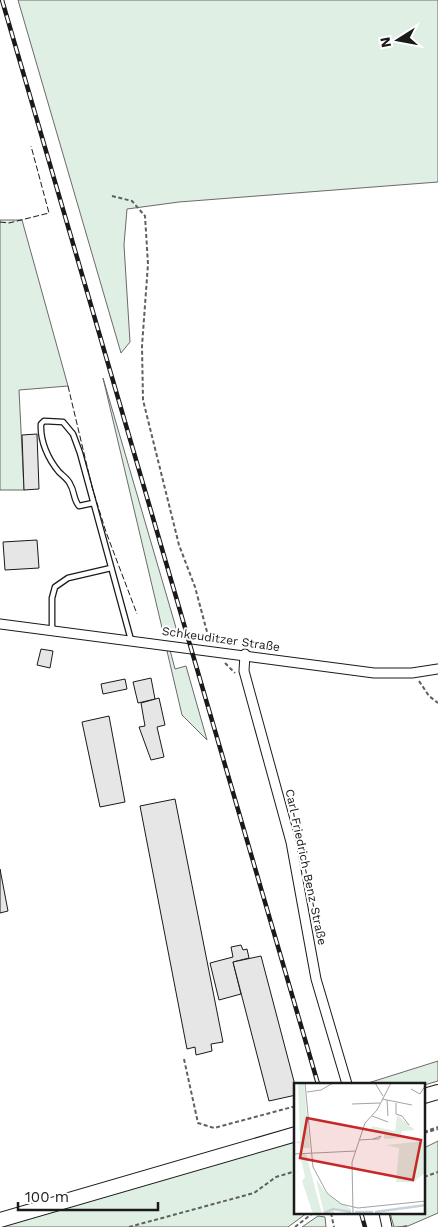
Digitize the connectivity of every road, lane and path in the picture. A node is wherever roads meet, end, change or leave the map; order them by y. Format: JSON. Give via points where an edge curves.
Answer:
{"nodes":[{"id":1,"x":112,"y":196,"type":"dead end"},
{"id":2,"x":93,"y":503,"type":"junction"},
{"id":3,"x":111,"y":568,"type":"junction"},
{"id":4,"x":0,"y":624,"type":"edge"},
{"id":5,"x":52,"y":631,"type":"junction"},
{"id":6,"x":130,"y":640,"type":"junction"},
{"id":7,"x":212,"y":650,"type":"junction"},
{"id":8,"x":245,"y":654,"type":"junction"},
{"id":9,"x":438,"y":669,"type":"edge"},
{"id":10,"x":415,"y":673,"type":"junction"},
{"id":11,"x":236,"y":674,"type":"dead end"},
{"id":12,"x":438,"y":703,"type":"edge"},
{"id":13,"x":184,"y":1059,"type":"dead end"},
{"id":14,"x":347,"y":1083,"type":"edge"},
{"id":15,"x":294,"y":1107,"type":"edge"},
{"id":16,"x":294,"y":1134,"type":"edge"},
{"id":17,"x":294,"y":1172,"type":"edge"},
{"id":18,"x":438,"y":1172,"type":"edge"},
{"id":19,"x":426,"y":1176,"type":"edge"},
{"id":20,"x":312,"y":1214,"type":"edge"},
{"id":21,"x":331,"y":1214,"type":"edge"},
{"id":22,"x":384,"y":1214,"type":"edge"},
{"id":23,"x":0,"y":1220,"type":"edge"},
{"id":24,"x":408,"y":1226,"type":"dead end"},
{"id":25,"x":129,"y":1227,"type":"edge"},
{"id":26,"x":295,"y":1227,"type":"edge"},
{"id":27,"x":334,"y":1227,"type":"edge"},
{"id":28,"x":388,"y":1227,"type":"edge"},
{"id":29,"x":403,"y":1227,"type":"edge"}],
"edges":[{"from":1,"to":7,"type":"path","via":[[132,201],[145,216],[148,264],[142,346],[143,400],[179,545],[195,587]]},
{"from":2,"to":2,"type":"lane","via":[[73,434],[63,422],[44,421],[40,435],[44,447],[69,482],[74,501],[79,506]]},
{"from":2,"to":3,"type":"lane"},
{"from":3,"to":5,"type":"lane","via":[[68,578],[55,587]]},
{"from":3,"to":6,"type":"lane"},
{"from":4,"to":5,"type":"street","name":"Schkeuditzer Straße"},
{"from":5,"to":6,"type":"street","name":"Schkeuditzer Straße"},
{"from":6,"to":7,"type":"street","name":"Schkeuditzer Straße"},
{"from":7,"to":8,"type":"street","name":"Schkeuditzer Straße"},
{"from":7,"to":11,"type":"path","via":[[214,659],[229,665]]},
{"from":8,"to":10,"type":"street","name":"Schkeuditzer Straße","via":[[374,673]]},
{"from":8,"to":14,"type":"street","name":"Carl-Friedrich-Benz-Straße","via":[[244,671],[291,842],[316,979]]},
{"from":9,"to":10,"type":"street","name":"Schkeuditzer Straße"},
{"from":10,"to":12,"type":"path","via":[[429,696]]},
{"from":13,"to":15,"type":"path","via":[[198,1123],[214,1128]]},
{"from":16,"to":23,"type":"main road"},
{"from":17,"to":25,"type":"path","via":[[276,1177],[254,1193]]},
{"from":18,"to":19,"type":"path"},
{"from":20,"to":26,"type":"path"},
{"from":21,"to":27,"type":"path"},
{"from":22,"to":28,"type":"street"},
{"from":24,"to":29,"type":"path"}]}
